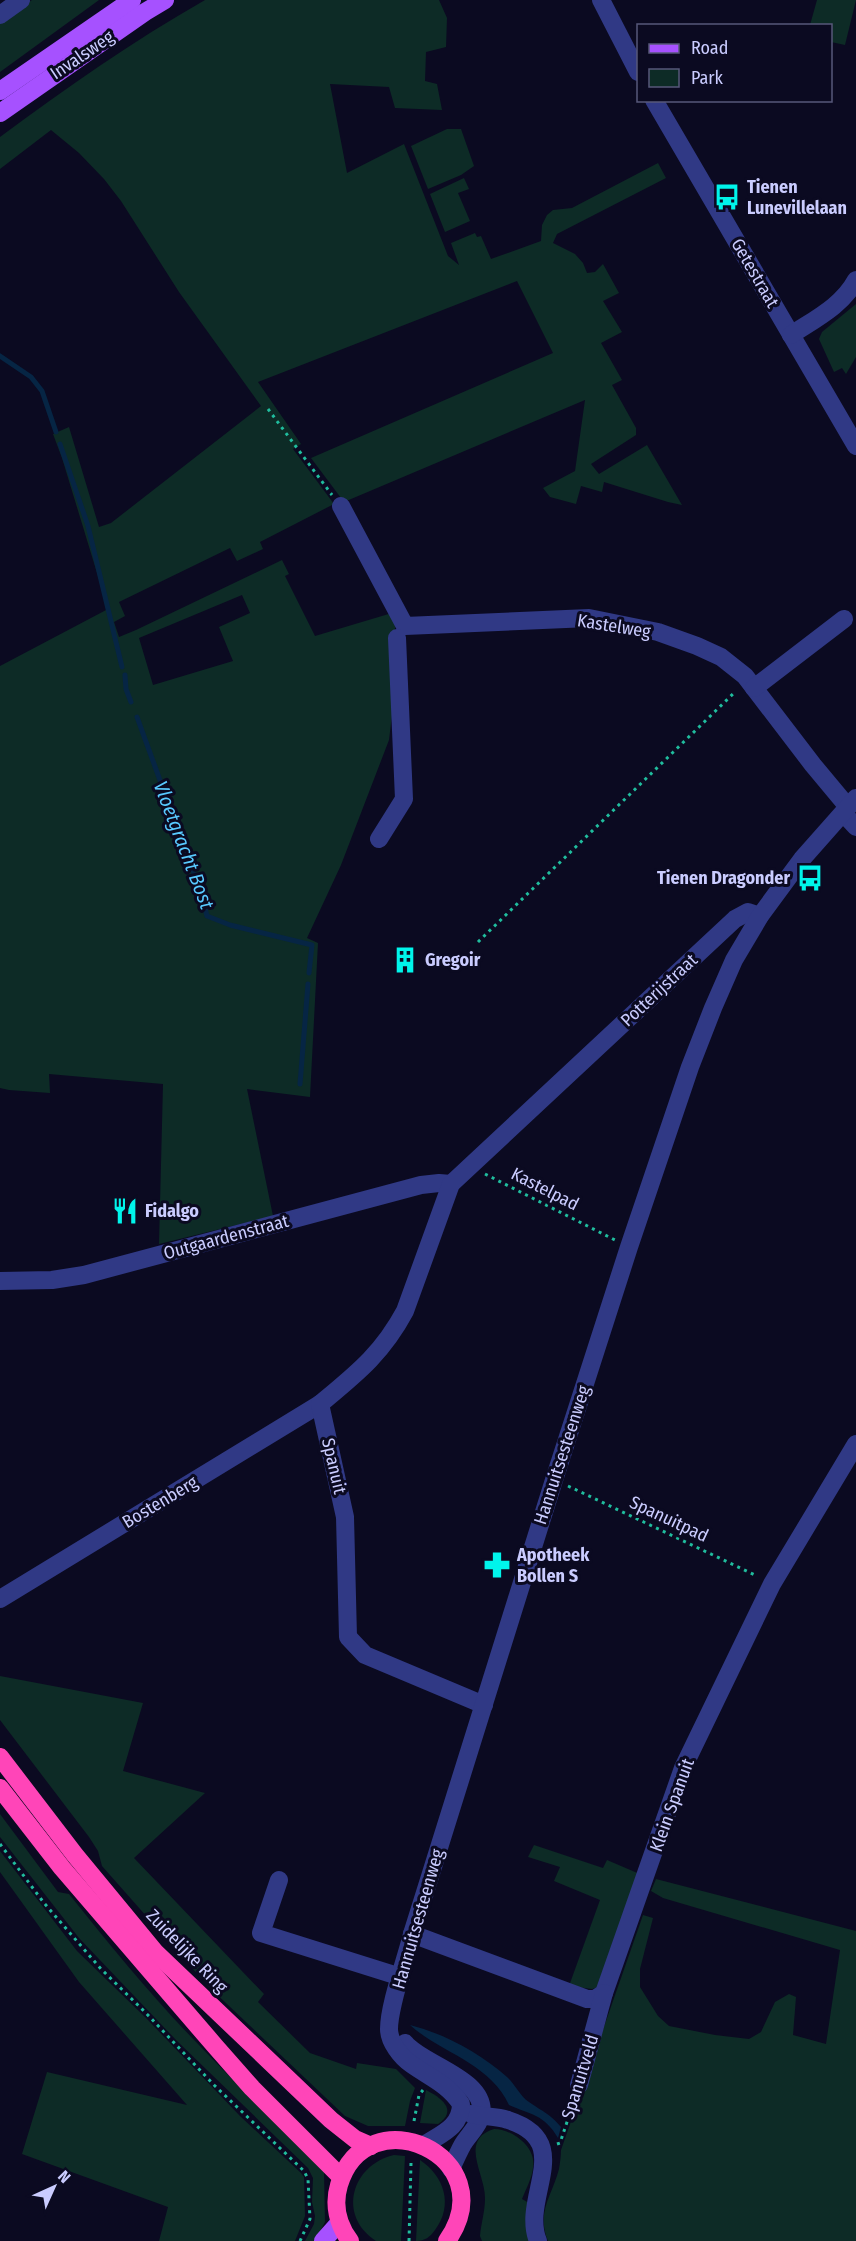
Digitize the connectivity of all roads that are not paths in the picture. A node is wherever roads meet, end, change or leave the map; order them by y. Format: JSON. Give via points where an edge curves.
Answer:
{"nodes":[{"id":1,"x":21,"y":0,"type":"edge"},
{"id":2,"x":132,"y":0,"type":"edge"},
{"id":3,"x":165,"y":0,"type":"edge"},
{"id":4,"x":601,"y":0,"type":"edge"},
{"id":5,"x":0,"y":15,"type":"edge"},
{"id":6,"x":637,"y":68,"type":"edge"},
{"id":7,"x":0,"y":90,"type":"edge"},
{"id":8,"x":655,"y":102,"type":"edge"},
{"id":9,"x":0,"y":113,"type":"edge"},
{"id":10,"x":856,"y":280,"type":"edge"},
{"id":11,"x":791,"y":335,"type":"junction"},
{"id":12,"x":856,"y":446,"type":"edge"},
{"id":13,"x":341,"y":506,"type":"road end"},
{"id":14,"x":844,"y":619,"type":"dead end"},
{"id":15,"x":397,"y":638,"type":"dead end"},
{"id":16,"x":751,"y":684,"type":"junction"},
{"id":17,"x":849,"y":806,"type":"edge"},
{"id":18,"x":856,"y":827,"type":"edge"},
{"id":19,"x":379,"y":839,"type":"dead end"},
{"id":20,"x":760,"y":916,"type":"junction"},
{"id":21,"x":451,"y":1184,"type":"junction"},
{"id":22,"x":0,"y":1281,"type":"edge"},
{"id":23,"x":320,"y":1404,"type":"junction"},
{"id":24,"x":856,"y":1444,"type":"edge"},
{"id":25,"x":0,"y":1599,"type":"edge"},
{"id":26,"x":484,"y":1705,"type":"junction"},
{"id":27,"x":0,"y":1757,"type":"edge"},
{"id":28,"x":0,"y":1788,"type":"edge"},
{"id":29,"x":279,"y":1880,"type":"dead end"},
{"id":30,"x":412,"y":1934,"type":"junction"},
{"id":31,"x":401,"y":1977,"type":"junction"},
{"id":32,"x":604,"y":1994,"type":"junction"},
{"id":33,"x":393,"y":2005,"type":"junction"},
{"id":34,"x":579,"y":2085,"type":"road end"},
{"id":35,"x":461,"y":2112,"type":"junction"},
{"id":36,"x":481,"y":2117,"type":"junction"},
{"id":37,"x":423,"y":2145,"type":"junction"},
{"id":38,"x":371,"y":2146,"type":"junction"},
{"id":39,"x":451,"y":2169,"type":"junction"},
{"id":40,"x":341,"y":2177,"type":"junction"},
{"id":41,"x":339,"y":2223,"type":"junction"},
{"id":42,"x":457,"y":2236,"type":"edge"},
{"id":43,"x":323,"y":2241,"type":"edge"},
{"id":44,"x":350,"y":2241,"type":"edge"},
{"id":45,"x":538,"y":2241,"type":"edge"}],
"edges":[{"from":1,"to":5,"type":"street"},
{"from":2,"to":7,"type":"main road","name":"Invalsweg"},
{"from":3,"to":9,"type":"main road","name":"Invalsweg"},
{"from":4,"to":6,"type":"street"},
{"from":8,"to":11,"type":"street","name":"Getestraat"},
{"from":10,"to":11,"type":"street","via":[[836,305]]},
{"from":11,"to":12,"type":"street","name":"Getestraat"},
{"from":13,"to":16,"type":"street","name":"Kastelweg","via":[[405,626],[589,618],[658,632],[697,646],[721,657]]},
{"from":14,"to":16,"type":"street"},
{"from":15,"to":19,"type":"street","via":[[404,799]]},
{"from":16,"to":17,"type":"street","name":"Kastelweg"},
{"from":17,"to":18,"type":"street","name":"Kastelweg"},
{"from":17,"to":20,"type":"street","via":[[802,859]]},
{"from":20,"to":21,"type":"street","name":"Potterijstraat","via":[[748,912],[735,919]]},
{"from":20,"to":26,"type":"street","name":"Hannuitsesteenweg","via":[[724,982],[690,1067]]},
{"from":21,"to":22,"type":"street","name":"Outgaardenstraat","via":[[421,1185],[84,1275]]},
{"from":21,"to":23,"type":"street","via":[[396,1327],[361,1370]]},
{"from":23,"to":25,"type":"street","name":"Bostenberg"},
{"from":23,"to":26,"type":"street","name":"Spanuit","via":[[345,1517],[348,1637],[365,1655]]},
{"from":24,"to":32,"type":"street","name":"Klein Spanuit","via":[[772,1584],[683,1768]]},
{"from":26,"to":30,"type":"street","name":"Hannuitsesteenweg"},
{"from":27,"to":38,"type":"highway","name":"Zuidelijke Ring","via":[[155,1952],[331,2120]]},
{"from":28,"to":40,"type":"highway","via":[[62,1868],[214,2046]]},
{"from":29,"to":31,"type":"street","via":[[261,1933]]},
{"from":30,"to":31,"type":"street","name":"Hannuitsesteenweg"},
{"from":30,"to":32,"type":"street","via":[[586,1999]]},
{"from":31,"to":33,"type":"street","name":"Hannuitsesteenweg"},
{"from":32,"to":34,"type":"street","name":"Spanuitveld"},
{"from":33,"to":35,"type":"street","name":"Hannuitsesteenweg","via":[[389,2030],[400,2054],[454,2093]]},
{"from":33,"to":36,"type":"street","name":"Hannuitsesteenweg","via":[[397,2028],[407,2045],[464,2080],[480,2104]]},
{"from":35,"to":36,"type":"street"},
{"from":35,"to":37,"type":"street","via":[[446,2132]]},
{"from":36,"to":39,"type":"street"},
{"from":36,"to":45,"type":"street","via":[[507,2119],[522,2126],[537,2137],[543,2150],[544,2173],[535,2206]]},
{"from":37,"to":38,"type":"highway","via":[[388,2140]]},
{"from":37,"to":39,"type":"highway"},
{"from":38,"to":40,"type":"highway","via":[[349,2164]]},
{"from":39,"to":42,"type":"highway","via":[[461,2199]]},
{"from":40,"to":41,"type":"highway","via":[[336,2207]]},
{"from":41,"to":43,"type":"main road"},
{"from":41,"to":44,"type":"highway"}]}
